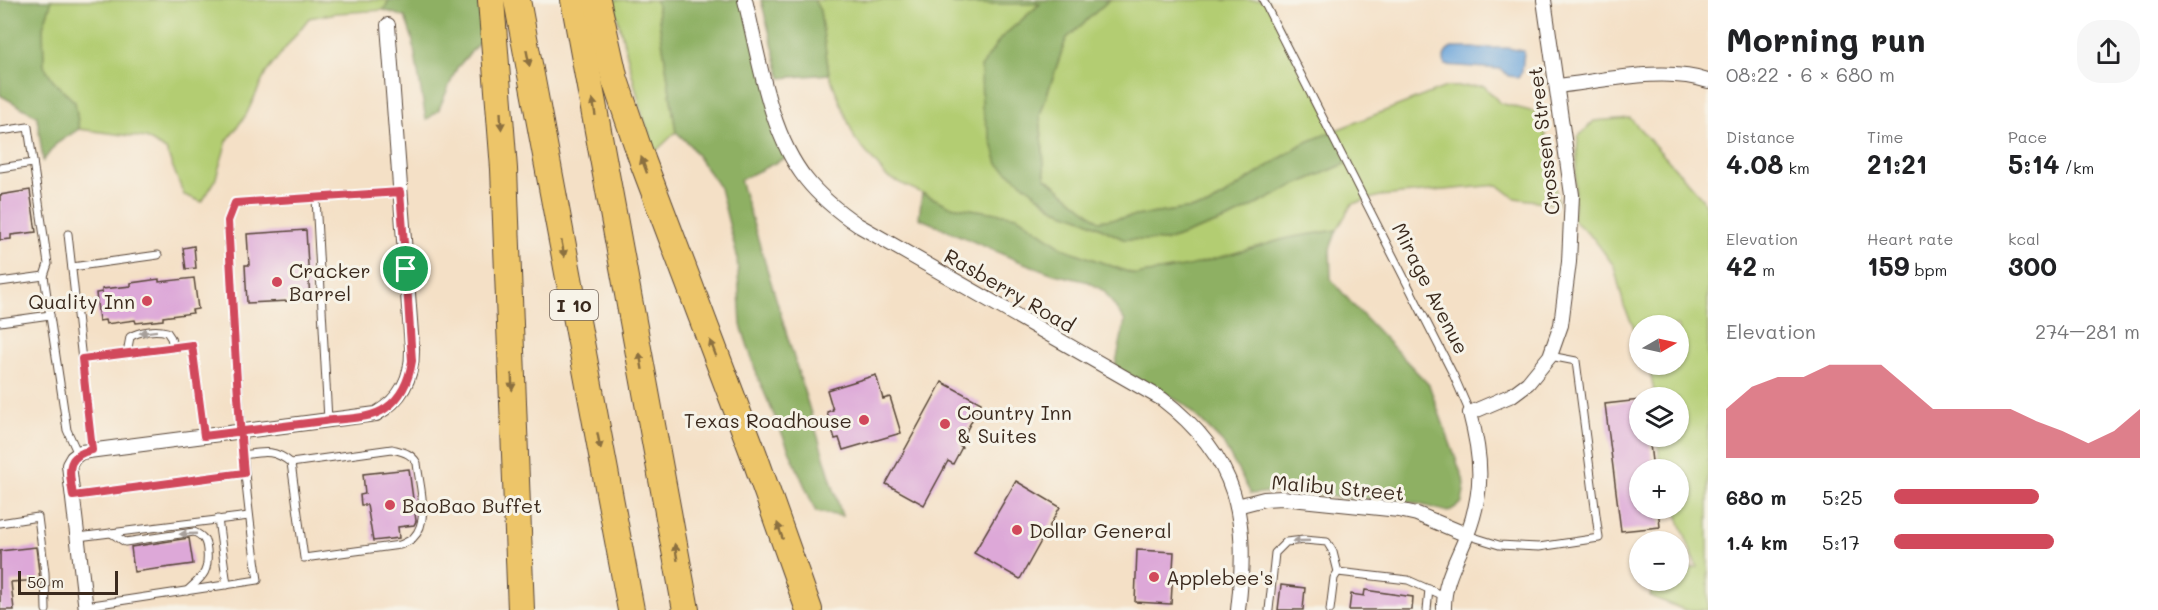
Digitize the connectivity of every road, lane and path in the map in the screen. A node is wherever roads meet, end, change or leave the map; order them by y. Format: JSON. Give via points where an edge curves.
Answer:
{"nodes":[{"id":1,"x":491,"y":0,"type":"edge"},
{"id":2,"x":517,"y":0,"type":"edge"},
{"id":3,"x":574,"y":0,"type":"edge"},
{"id":4,"x":597,"y":0,"type":"edge"},
{"id":5,"x":745,"y":0,"type":"edge"},
{"id":6,"x":1263,"y":0,"type":"edge"},
{"id":7,"x":1544,"y":0,"type":"edge"},
{"id":8,"x":388,"y":25,"type":"dead end"},
{"id":9,"x":1708,"y":81,"type":"edge"},
{"id":10,"x":1557,"y":86,"type":"junction"},
{"id":11,"x":0,"y":131,"type":"edge"},
{"id":12,"x":33,"y":163,"type":"junction"},
{"id":13,"x":0,"y":168,"type":"edge"},
{"id":14,"x":400,"y":192,"type":"junction"},
{"id":15,"x":316,"y":198,"type":"junction"},
{"id":16,"x":68,"y":234,"type":"dead end"},
{"id":17,"x":159,"y":255,"type":"dead end"},
{"id":18,"x":72,"y":267,"type":"junction"},
{"id":19,"x":44,"y":276,"type":"junction"},
{"id":20,"x":0,"y":282,"type":"edge"},
{"id":21,"x":50,"y":315,"type":"junction"},
{"id":22,"x":0,"y":322,"type":"edge"},
{"id":23,"x":173,"y":347,"type":"junction"},
{"id":24,"x":127,"y":353,"type":"junction"},
{"id":25,"x":1550,"y":356,"type":"junction"},
{"id":26,"x":82,"y":359,"type":"junction"},
{"id":27,"x":1470,"y":413,"type":"junction"},
{"id":28,"x":328,"y":420,"type":"junction"},
{"id":29,"x":241,"y":431,"type":"junction"},
{"id":30,"x":204,"y":436,"type":"junction"},
{"id":31,"x":92,"y":450,"type":"junction"},
{"id":32,"x":78,"y":454,"type":"junction"},
{"id":33,"x":243,"y":455,"type":"junction"},
{"id":34,"x":291,"y":463,"type":"junction"},
{"id":35,"x":244,"y":473,"type":"junction"},
{"id":36,"x":73,"y":496,"type":"junction"},
{"id":37,"x":1237,"y":506,"type":"junction"},
{"id":38,"x":249,"y":516,"type":"junction"},
{"id":39,"x":218,"y":519,"type":"junction"},
{"id":40,"x":0,"y":522,"type":"edge"},
{"id":41,"x":110,"y":533,"type":"junction"},
{"id":42,"x":1467,"y":535,"type":"junction"},
{"id":43,"x":78,"y":537,"type":"junction"},
{"id":44,"x":1338,"y":572,"type":"junction"},
{"id":45,"x":227,"y":585,"type":"junction"},
{"id":46,"x":802,"y":585,"type":"junction"},
{"id":47,"x":1429,"y":589,"type":"junction"},
{"id":48,"x":187,"y":591,"type":"junction"},
{"id":49,"x":1444,"y":596,"type":"junction"},
{"id":50,"x":520,"y":607,"type":"edge"},
{"id":51,"x":86,"y":608,"type":"edge"},
{"id":52,"x":46,"y":610,"type":"edge"},
{"id":53,"x":631,"y":610,"type":"edge"},
{"id":54,"x":686,"y":610,"type":"edge"},
{"id":55,"x":809,"y":610,"type":"edge"},
{"id":56,"x":823,"y":610,"type":"edge"},
{"id":57,"x":1238,"y":610,"type":"edge"},
{"id":58,"x":1269,"y":610,"type":"edge"},
{"id":59,"x":1330,"y":610,"type":"edge"},
{"id":60,"x":1427,"y":610,"type":"edge"},
{"id":61,"x":1444,"y":610,"type":"edge"}],
"edges":[{"from":1,"to":50,"type":"highway","one_way":true,"via":[[504,169]]},
{"from":2,"to":53,"type":"highway","number":"I 10","one_way":true},
{"from":54,"to":3,"type":"highway","number":"I 10","one_way":true},
{"from":46,"to":4,"type":"highway","one_way":true,"via":[[643,162],[615,80]]},
{"from":5,"to":37,"type":"street","name":"Rasberry Road","via":[[774,117],[791,157],[817,192],[858,225],[1162,399],[1210,447],[1227,476]]},
{"from":6,"to":27,"type":"lane","name":"Mirage Avenue"},
{"from":7,"to":10,"type":"street","name":"Crossen Street"},
{"from":8,"to":14,"type":"street"},
{"from":9,"to":10,"type":"street","via":[[1663,74]]},
{"from":10,"to":25,"type":"street","name":"Crossen Street","via":[[1572,217],[1561,325]]},
{"from":11,"to":12,"type":"lane","via":[[28,127]]},
{"from":12,"to":13,"type":"lane"},
{"from":12,"to":19,"type":"lane","via":[[48,264]]},
{"from":14,"to":15,"type":"lane"},
{"from":14,"to":28,"type":"street","via":[[412,347],[410,374],[398,398],[376,414]]},
{"from":15,"to":28,"type":"lane"},
{"from":15,"to":29,"type":"lane","via":[[235,203],[228,221]]},
{"from":16,"to":18,"type":"lane"},
{"from":17,"to":18,"type":"lane"},
{"from":18,"to":26,"type":"lane"},
{"from":19,"to":20,"type":"lane"},
{"from":19,"to":21,"type":"lane"},
{"from":21,"to":22,"type":"lane"},
{"from":21,"to":32,"type":"lane","via":[[68,430]]},
{"from":23,"to":24,"type":"lane"},
{"from":23,"to":24,"type":"lane","one_way":true,"via":[[167,332],[160,330],[130,337]]},
{"from":23,"to":30,"type":"lane","via":[[192,345]]},
{"from":24,"to":26,"type":"lane"},
{"from":25,"to":27,"type":"street","name":"Crossen Street","via":[[1528,383],[1512,395]]},
{"from":25,"to":42,"type":"lane","via":[[1576,361],[1599,538],[1539,547],[1499,544]]},
{"from":26,"to":31,"type":"lane"},
{"from":27,"to":42,"type":"street","name":"Mirage Avenue","via":[[1481,478]]},
{"from":28,"to":29,"type":"street"},
{"from":29,"to":30,"type":"street"},
{"from":29,"to":33,"type":"lane"},
{"from":30,"to":31,"type":"street"},
{"from":31,"to":32,"type":"street"},
{"from":32,"to":36,"type":"street","via":[[69,465]]},
{"from":33,"to":34,"type":"lane","via":[[280,454]]},
{"from":33,"to":35,"type":"lane"},
{"from":34,"to":34,"type":"lane","via":[[304,558],[400,544],[412,539],[419,529],[423,518],[417,463],[405,452],[392,449]]},
{"from":35,"to":36,"type":"lane"},
{"from":35,"to":38,"type":"lane"},
{"from":36,"to":43,"type":"street"},
{"from":37,"to":42,"type":"street","name":"Malibu Street","via":[[1282,498],[1399,510]]},
{"from":37,"to":57,"type":"street","name":"Rasberry Road","via":[[1243,551]]},
{"from":38,"to":39,"type":"lane"},
{"from":38,"to":45,"type":"lane","via":[[258,580]]},
{"from":39,"to":41,"type":"lane"},
{"from":39,"to":45,"type":"lane"},
{"from":40,"to":52,"type":"lane","via":[[38,517]]},
{"from":41,"to":43,"type":"lane"},
{"from":48,"to":41,"type":"lane","one_way":true,"via":[[208,565],[206,542],[201,535],[194,532],[125,542]]},
{"from":42,"to":49,"type":"street","name":"Mirage Avenue"},
{"from":43,"to":51,"type":"street"},
{"from":44,"to":47,"type":"lane","via":[[1408,580]]},
{"from":44,"to":58,"type":"lane","one_way":true,"via":[[1327,542],[1286,542],[1275,553]]},
{"from":44,"to":59,"type":"lane"},
{"from":45,"to":48,"type":"lane"},
{"from":46,"to":55,"type":"highway"},
{"from":46,"to":56,"type":"highway"},
{"from":47,"to":49,"type":"lane"},
{"from":47,"to":60,"type":"lane"},
{"from":48,"to":51,"type":"lane"},
{"from":49,"to":61,"type":"street","name":"Mirage Avenue"}]}
